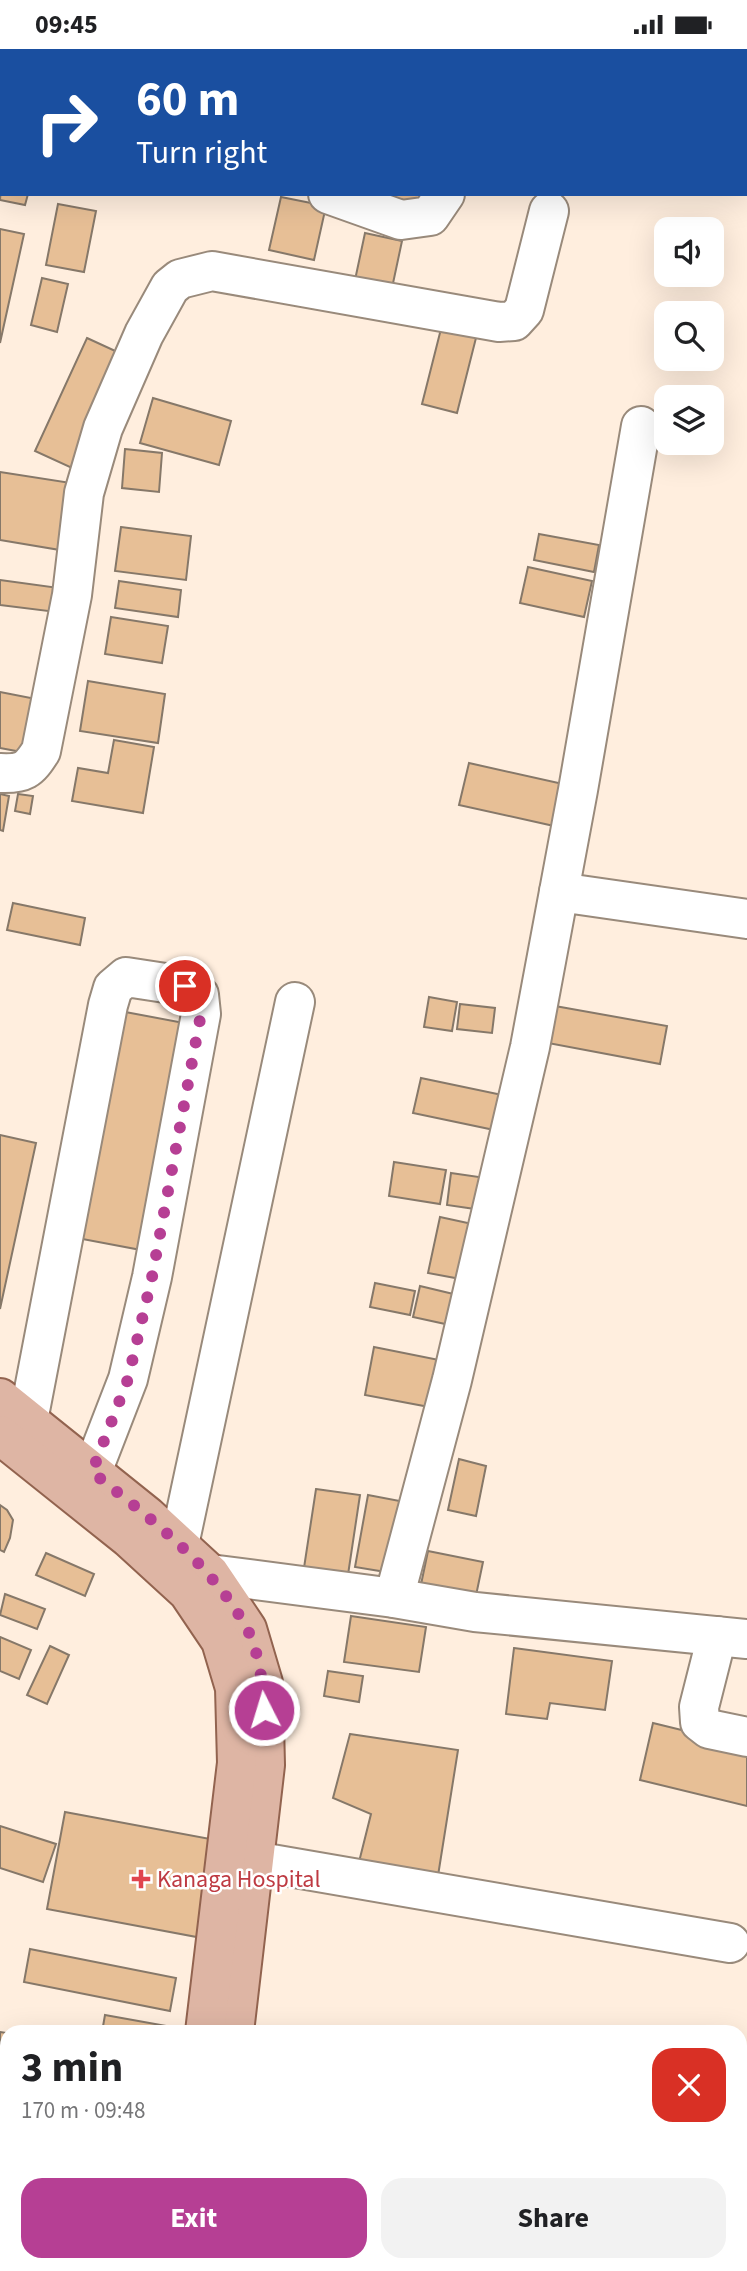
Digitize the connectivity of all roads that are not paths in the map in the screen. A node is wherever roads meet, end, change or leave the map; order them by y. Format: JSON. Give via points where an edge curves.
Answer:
{"nodes":[{"id":1,"x":334,"y":196,"type":"edge"},
{"id":2,"x":444,"y":196,"type":"edge"},
{"id":3,"x":549,"y":212,"type":"dead end"},
{"id":4,"x":641,"y":426,"type":"dead end"},
{"id":5,"x":0,"y":773,"type":"edge"},
{"id":6,"x":559,"y":892,"type":"junction"},
{"id":7,"x":747,"y":919,"type":"edge"},
{"id":8,"x":295,"y":1002,"type":"dead end"},
{"id":9,"x":10,"y":1418,"type":"edge"},
{"id":10,"x":92,"y":1472,"type":"junction"},
{"id":11,"x":179,"y":1545,"type":"junction"},
{"id":12,"x":209,"y":1574,"type":"junction"},
{"id":13,"x":394,"y":1598,"type":"junction"},
{"id":14,"x":732,"y":1637,"type":"edge"},
{"id":15,"x":747,"y":1737,"type":"edge"},
{"id":16,"x":254,"y":1861,"type":"junction"},
{"id":17,"x":730,"y":1943,"type":"dead end"},
{"id":18,"x":206,"y":2025,"type":"edge"},
{"id":19,"x":235,"y":2025,"type":"edge"}],
"edges":[{"from":1,"to":2,"type":"street","via":[[401,220],[430,216]]},
{"from":3,"to":5,"type":"street","via":[[524,310],[514,321],[499,323],[212,271],[180,279],[170,287],[103,428],[84,493],[72,595],[41,751],[30,768]]},
{"from":4,"to":6,"type":"street"},
{"from":6,"to":7,"type":"street"},
{"from":6,"to":13,"type":"street","via":[[524,1073],[452,1380]]},
{"from":8,"to":11,"type":"street"},
{"from":9,"to":10,"type":"main road"},
{"from":9,"to":10,"type":"street","via":[[113,988],[126,977],[185,986],[199,995],[201,1014],[152,1277],[128,1379]]},
{"from":9,"to":18,"type":"main road","via":[[188,1592],[221,1641],[235,1688],[237,1763]]},
{"from":10,"to":11,"type":"main road"},
{"from":11,"to":12,"type":"main road"},
{"from":12,"to":13,"type":"street"},
{"from":12,"to":16,"type":"main road","via":[[247,1629],[263,1683],[265,1765]]},
{"from":13,"to":14,"type":"street","via":[[475,1612]]},
{"from":14,"to":15,"type":"street","via":[[699,1707],[700,1722],[709,1729]]},
{"from":16,"to":17,"type":"street"},
{"from":16,"to":19,"type":"main road"}]}
